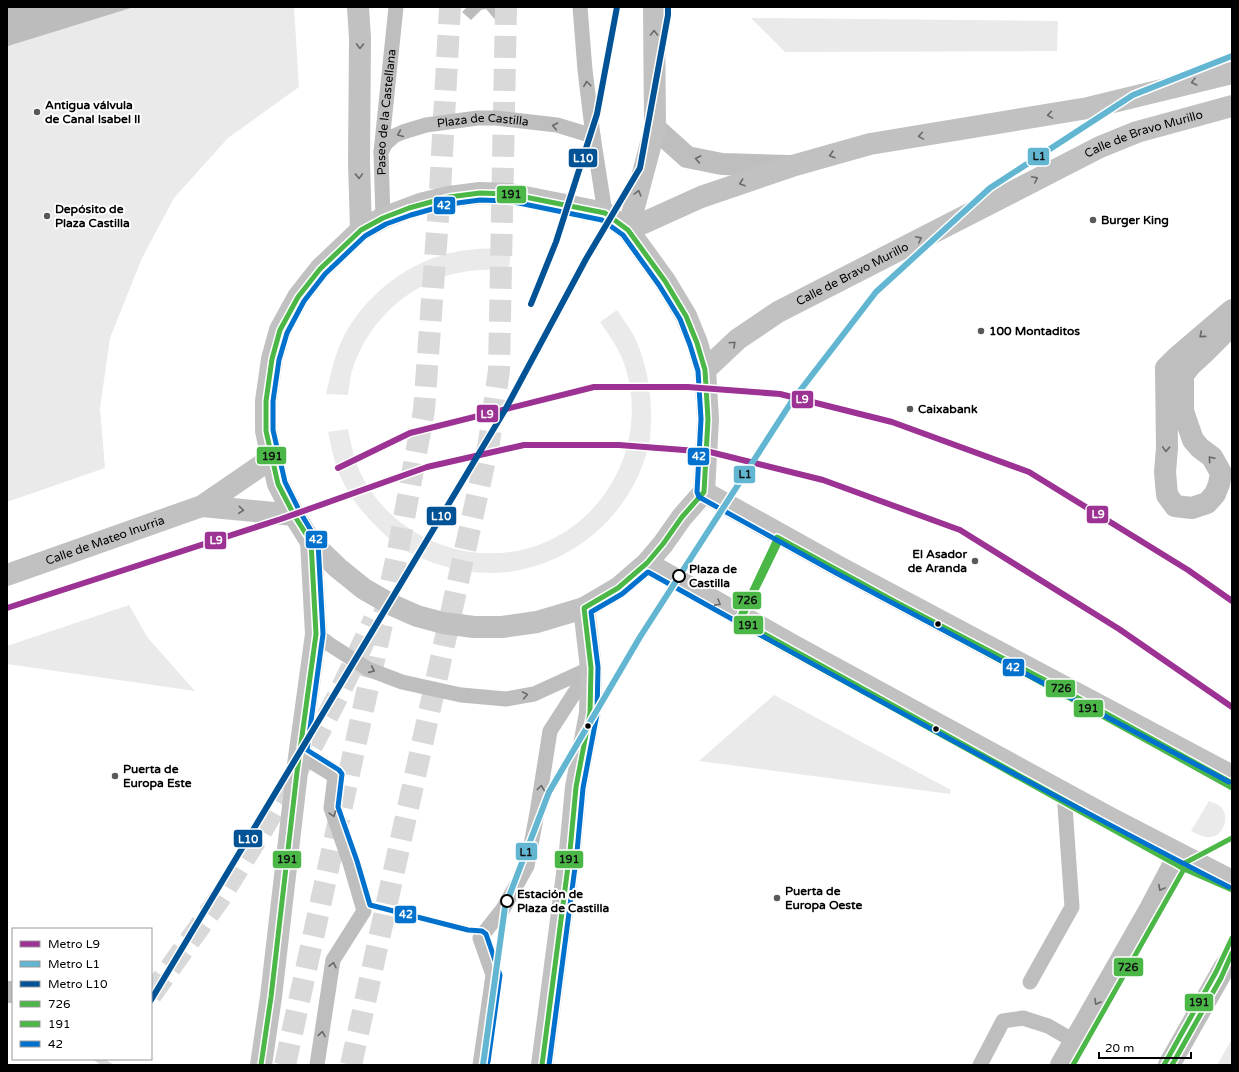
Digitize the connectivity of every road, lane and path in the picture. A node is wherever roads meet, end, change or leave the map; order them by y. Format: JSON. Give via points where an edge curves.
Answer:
{"nodes":[{"id":1,"x":358,"y":7,"type":"edge"},
{"id":2,"x":396,"y":7,"type":"edge"},
{"id":3,"x":580,"y":7,"type":"edge"},
{"id":4,"x":592,"y":7,"type":"edge"},
{"id":5,"x":654,"y":7,"type":"edge"},
{"id":6,"x":583,"y":32,"type":"junction"},
{"id":7,"x":1232,"y":73,"type":"edge"},
{"id":8,"x":1232,"y":106,"type":"edge"},
{"id":9,"x":656,"y":128,"type":"junction"},
{"id":10,"x":593,"y":136,"type":"junction"},
{"id":11,"x":381,"y":152,"type":"junction"},
{"id":12,"x":792,"y":166,"type":"junction"},
{"id":13,"x":605,"y":213,"type":"junction"},
{"id":14,"x":383,"y":218,"type":"junction"},
{"id":15,"x":362,"y":230,"type":"junction"},
{"id":16,"x":628,"y":230,"type":"junction"},
{"id":17,"x":1232,"y":310,"type":"edge"},
{"id":18,"x":1232,"y":325,"type":"edge"},
{"id":19,"x":705,"y":370,"type":"junction"},
{"id":20,"x":272,"y":458,"type":"junction"},
{"id":21,"x":704,"y":492,"type":"junction"},
{"id":22,"x":202,"y":506,"type":"junction"},
{"id":23,"x":294,"y":515,"type":"junction"},
{"id":24,"x":311,"y":542,"type":"junction"},
{"id":25,"x":647,"y":563,"type":"junction"},
{"id":26,"x":7,"y":575,"type":"edge"},
{"id":27,"x":584,"y":608,"type":"junction"},
{"id":28,"x":316,"y":634,"type":"junction"},
{"id":29,"x":591,"y":668,"type":"junction"},
{"id":30,"x":299,"y":754,"type":"junction"},
{"id":31,"x":1232,"y":776,"type":"edge"},
{"id":32,"x":1064,"y":792,"type":"junction"},
{"id":33,"x":1179,"y":854,"type":"junction"},
{"id":34,"x":1232,"y":881,"type":"edge"},
{"id":35,"x":1232,"y":957,"type":"edge"},
{"id":36,"x":1030,"y":982,"type":"dead end"},
{"id":37,"x":1074,"y":1041,"type":"junction"},
{"id":38,"x":261,"y":1065,"type":"edge"},
{"id":39,"x":317,"y":1065,"type":"edge"},
{"id":40,"x":480,"y":1065,"type":"edge"},
{"id":41,"x":542,"y":1065,"type":"edge"},
{"id":42,"x":980,"y":1065,"type":"edge"},
{"id":43,"x":1061,"y":1065,"type":"edge"},
{"id":44,"x":1169,"y":1065,"type":"edge"}],
"edges":[{"from":1,"to":15,"type":"main road","one_way":true},
{"from":2,"to":11,"type":"lane","name":"Paseo de la Castellana"},
{"from":3,"to":6,"type":"lane"},
{"from":4,"to":6,"type":"lane"},
{"from":9,"to":5,"type":"main road","one_way":true},
{"from":10,"to":6,"type":"lane","one_way":true},
{"from":7,"to":12,"type":"main road","one_way":true,"via":[[1088,108],[870,144]]},
{"from":19,"to":8,"type":"main road","name":"Calle de Bravo Murillo","one_way":true,"via":[[738,339],[778,312],[1042,175],[1100,146],[1137,132]]},
{"from":12,"to":9,"type":"street","one_way":true,"via":[[722,164],[687,157]]},
{"from":16,"to":9,"type":"main road","one_way":true},
{"from":10,"to":11,"type":"lane","name":"Plaza de Castilla","one_way":true,"via":[[557,125],[478,118],[426,125],[403,132],[386,143]]},
{"from":10,"to":13,"type":"lane"},
{"from":11,"to":14,"type":"lane","name":"Paseo de la Castellana"},
{"from":12,"to":16,"type":"main road","one_way":true,"via":[[701,197]]},
{"from":13,"to":14,"type":"main road","via":[[510,194],[480,193],[420,204]]},
{"from":13,"to":16,"type":"main road"},
{"from":14,"to":15,"type":"main road"},
{"from":15,"to":20,"type":"main road","via":[[320,269],[298,297],[280,330],[272,359],[266,401],[266,431]]},
{"from":16,"to":19,"type":"main road","via":[[665,281],[686,316]]},
{"from":17,"to":18,"type":"street","one_way":true,"via":[[1166,368],[1165,472],[1167,495],[1175,506],[1192,508],[1207,504],[1219,484],[1221,473],[1212,457],[1193,440],[1183,411],[1183,375]]},
{"from":19,"to":21,"type":"main road","via":[[708,419]]},
{"from":20,"to":22,"type":"main road","name":"Calle de Mateo Inurria"},
{"from":20,"to":23,"type":"main road","via":[[278,484]]},
{"from":21,"to":25,"type":"main road","via":[[682,516]]},
{"from":21,"to":31,"type":"main road","via":[[841,568]]},
{"from":22,"to":23,"type":"main road","name":"Calle de Mateo Inurria","one_way":true},
{"from":22,"to":26,"type":"main road","name":"Calle de Mateo Inurria"},
{"from":23,"to":24,"type":"main road"},
{"from":24,"to":27,"type":"main road","via":[[364,589],[417,616],[444,623],[502,627],[537,622]]},
{"from":24,"to":28,"type":"main road"},
{"from":25,"to":27,"type":"main road","via":[[618,588]]},
{"from":25,"to":32,"type":"main road","one_way":true},
{"from":27,"to":29,"type":"main road"},
{"from":28,"to":29,"type":"lane","one_way":true,"via":[[368,669],[402,682],[461,695],[506,699],[534,694]]},
{"from":28,"to":30,"type":"main road"},
{"from":40,"to":29,"type":"lane","one_way":true,"via":[[493,975],[480,938],[503,909],[527,866],[550,731]]},
{"from":29,"to":41,"type":"main road","via":[[590,713],[576,787]]},
{"from":30,"to":38,"type":"main road"},
{"from":30,"to":39,"type":"lane","via":[[335,776],[331,808],[364,911],[333,960]]},
{"from":32,"to":33,"type":"main road"},
{"from":32,"to":36,"type":"lane","via":[[1072,907]]},
{"from":33,"to":34,"type":"main road"},
{"from":33,"to":37,"type":"street","one_way":true},
{"from":35,"to":44,"type":"street"},
{"from":37,"to":42,"type":"lane","via":[[1048,1026],[1023,1018],[1003,1021]]},
{"from":37,"to":43,"type":"street"}]}
